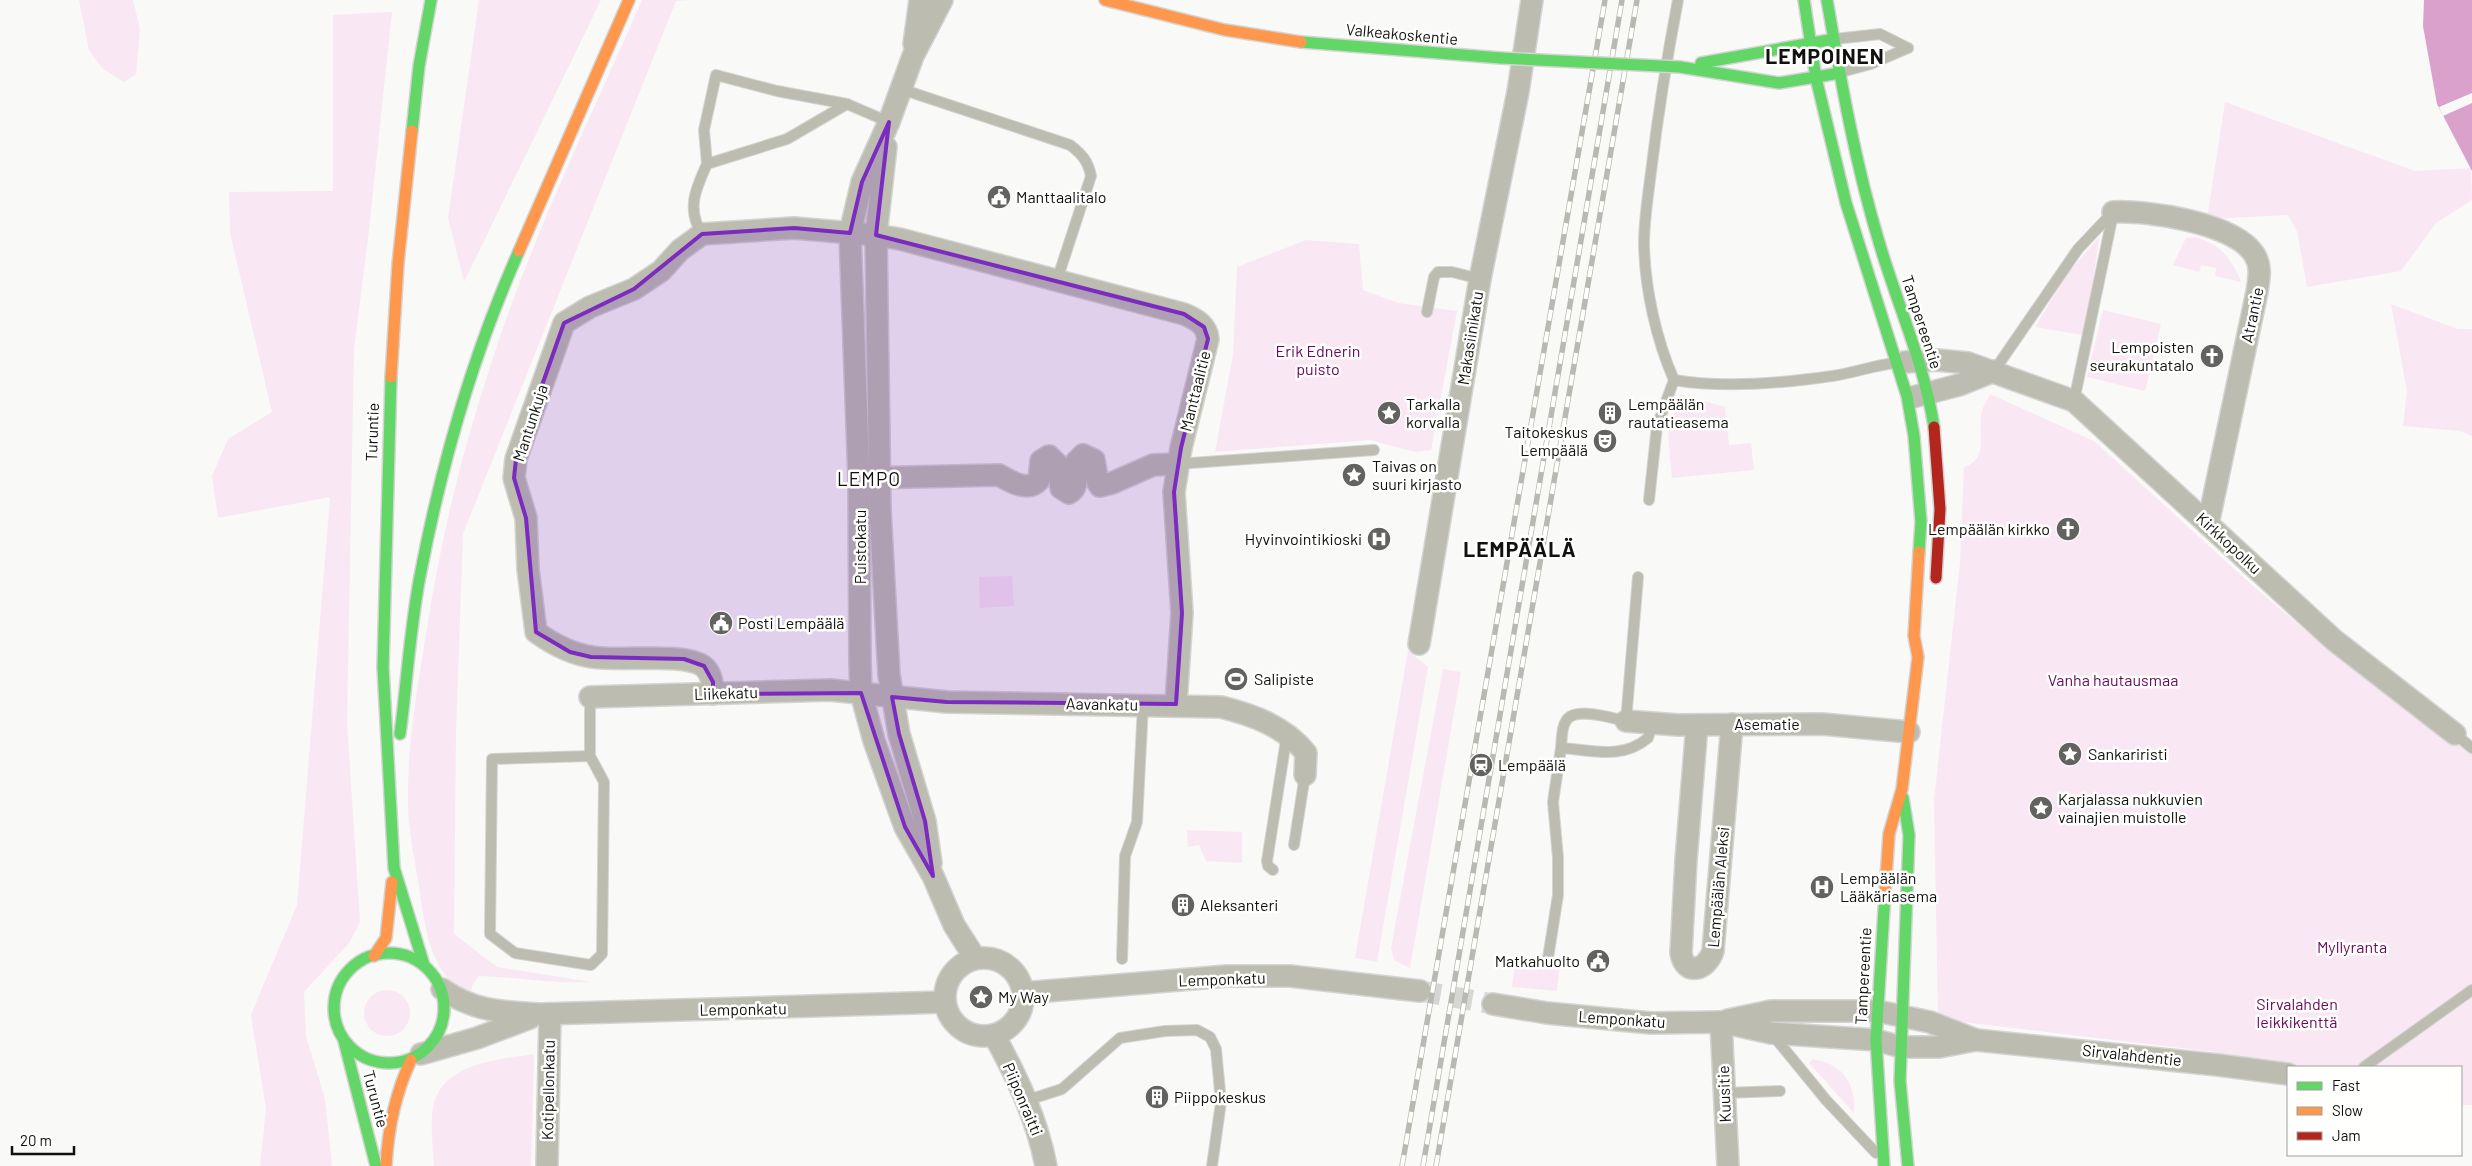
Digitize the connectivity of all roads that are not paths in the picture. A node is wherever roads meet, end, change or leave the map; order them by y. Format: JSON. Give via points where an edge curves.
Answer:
{"nodes":[{"id":1,"x":431,"y":0,"type":"edge"},
{"id":2,"x":629,"y":0,"type":"edge"},
{"id":3,"x":920,"y":0,"type":"edge"},
{"id":4,"x":942,"y":0,"type":"edge"},
{"id":5,"x":1105,"y":0,"type":"edge"},
{"id":6,"x":1532,"y":0,"type":"edge"},
{"id":7,"x":1678,"y":0,"type":"edge"},
{"id":8,"x":1804,"y":0,"type":"edge"},
{"id":9,"x":1827,"y":0,"type":"edge"},
{"id":10,"x":1121,"y":2,"type":"edge"},
{"id":11,"x":1834,"y":39,"type":"junction"},
{"id":12,"x":1810,"y":43,"type":"junction"},
{"id":13,"x":913,"y":56,"type":"junction"},
{"id":14,"x":1680,"y":66,"type":"junction"},
{"id":15,"x":1840,"y":72,"type":"junction"},
{"id":16,"x":1816,"y":78,"type":"junction"},
{"id":17,"x":901,"y":89,"type":"junction"},
{"id":18,"x":847,"y":104,"type":"junction"},
{"id":19,"x":889,"y":122,"type":"junction"},
{"id":20,"x":707,"y":164,"type":"junction"},
{"id":21,"x":2113,"y":212,"type":"junction"},
{"id":22,"x":850,"y":233,"type":"junction"},
{"id":23,"x":702,"y":234,"type":"junction"},
{"id":24,"x":876,"y":235,"type":"junction"},
{"id":25,"x":1480,"y":279,"type":"junction"},
{"id":26,"x":1057,"y":280,"type":"junction"},
{"id":27,"x":1427,"y":312,"type":"dead end"},
{"id":28,"x":1918,"y":361,"type":"junction"},
{"id":29,"x":1896,"y":363,"type":"junction"},
{"id":30,"x":1994,"y":371,"type":"junction"},
{"id":31,"x":1674,"y":380,"type":"junction"},
{"id":32,"x":1928,"y":394,"type":"junction"},
{"id":33,"x":1907,"y":398,"type":"junction"},
{"id":34,"x":2074,"y":401,"type":"junction"},
{"id":35,"x":1374,"y":450,"type":"dead end"},
{"id":36,"x":1178,"y":464,"type":"junction"},
{"id":37,"x":870,"y":478,"type":"junction"},
{"id":38,"x":1649,"y":500,"type":"dead end"},
{"id":39,"x":2208,"y":524,"type":"junction"},
{"id":40,"x":1638,"y":577,"type":"dead end"},
{"id":41,"x":1934,"y":592,"type":"dead end"},
{"id":42,"x":1419,"y":644,"type":"dead end"},
{"id":43,"x":1926,"y":644,"type":"dead end"},
{"id":44,"x":1918,"y":657,"type":"junction"},
{"id":45,"x":861,"y":692,"type":"junction"},
{"id":46,"x":713,"y":694,"type":"junction"},
{"id":47,"x":590,"y":697,"type":"joint"},
{"id":48,"x":892,"y":697,"type":"junction"},
{"id":49,"x":1176,"y":704,"type":"junction"},
{"id":50,"x":1143,"y":705,"type":"junction"},
{"id":51,"x":1626,"y":721,"type":"junction"},
{"id":52,"x":1652,"y":724,"type":"junction"},
{"id":53,"x":1732,"y":724,"type":"junction"},
{"id":54,"x":1697,"y":725,"type":"junction"},
{"id":55,"x":1909,"y":732,"type":"junction"},
{"id":56,"x":1287,"y":733,"type":"junction"},
{"id":57,"x":2455,"y":734,"type":"joint"},
{"id":58,"x":1561,"y":748,"type":"junction"},
{"id":59,"x":2472,"y":748,"type":"edge"},
{"id":60,"x":590,"y":756,"type":"junction"},
{"id":61,"x":1305,"y":775,"type":"joint"},
{"id":62,"x":1902,"y":790,"type":"junction"},
{"id":63,"x":391,"y":827,"type":"junction"},
{"id":64,"x":1294,"y":845,"type":"dead end"},
{"id":65,"x":394,"y":868,"type":"junction"},
{"id":66,"x":1273,"y":870,"type":"dead end"},
{"id":67,"x":933,"y":876,"type":"junction"},
{"id":68,"x":374,"y":956,"type":"junction"},
{"id":69,"x":975,"y":958,"type":"junction"},
{"id":70,"x":1548,"y":958,"type":"dead end"},
{"id":71,"x":1122,"y":959,"type":"dead end"},
{"id":72,"x":424,"y":965,"type":"junction"},
{"id":73,"x":442,"y":989,"type":"junction"},
{"id":74,"x":2472,"y":990,"type":"edge"},
{"id":75,"x":1023,"y":992,"type":"junction"},
{"id":76,"x":1420,"y":992,"type":"tunnel mouth"},
{"id":77,"x":945,"y":1002,"type":"junction"},
{"id":78,"x":1493,"y":1004,"type":"tunnel mouth"},
{"id":79,"x":1877,"y":1012,"type":"junction"},
{"id":80,"x":546,"y":1014,"type":"junction"},
{"id":81,"x":1902,"y":1018,"type":"junction"},
{"id":82,"x":1721,"y":1022,"type":"junction"},
{"id":83,"x":1771,"y":1032,"type":"junction"},
{"id":84,"x":994,"y":1035,"type":"junction"},
{"id":85,"x":1876,"y":1040,"type":"junction"},
{"id":86,"x":1976,"y":1040,"type":"junction"},
{"id":87,"x":344,"y":1041,"type":"junction"},
{"id":88,"x":1901,"y":1047,"type":"junction"},
{"id":89,"x":416,"y":1057,"type":"junction"},
{"id":90,"x":2365,"y":1066,"type":"edge"},
{"id":91,"x":2287,"y":1074,"type":"edge"},
{"id":92,"x":1780,"y":1091,"type":"dead end"},
{"id":93,"x":1724,"y":1093,"type":"junction"},
{"id":94,"x":1028,"y":1100,"type":"junction"},
{"id":95,"x":1884,"y":1165,"type":"edge"},
{"id":96,"x":376,"y":1166,"type":"edge"},
{"id":97,"x":386,"y":1166,"type":"edge"},
{"id":98,"x":547,"y":1166,"type":"edge"},
{"id":99,"x":1046,"y":1166,"type":"edge"},
{"id":100,"x":1212,"y":1166,"type":"edge"},
{"id":101,"x":1728,"y":1166,"type":"edge"},
{"id":102,"x":1908,"y":1166,"type":"edge"}],
"edges":[{"from":1,"to":63,"type":"main road","name":"Turuntie","via":[[419,66],[390,366],[383,667]]},
{"from":2,"to":63,"type":"main road","via":[[515,259],[472,375],[438,495],[420,578],[408,658]]},
{"from":3,"to":13,"type":"street","name":"Puistokatu"},
{"from":4,"to":13,"type":"street","name":"Puistokatu"},
{"from":5,"to":10,"type":"main road","name":"Valkeakoskentie"},
{"from":6,"to":25,"type":"street","name":"Makasiinikatu","via":[[1500,187]]},
{"from":7,"to":31,"type":"lane","via":[[1655,132],[1644,243],[1648,287],[1665,359]]},
{"from":8,"to":12,"type":"main road","name":"Tampereentie"},
{"from":9,"to":11,"type":"main road","name":"Tampereentie"},
{"from":10,"to":14,"type":"main road","name":"Valkeakoskentie","bridge":true,"via":[[1184,22],[1271,38],[1501,58]]},
{"from":11,"to":12,"type":"main road","name":"Valkeakoskentie"},
{"from":11,"to":15,"type":"main road","name":"Tampereentie"},
{"from":11,"to":15,"type":"lane","via":[[1880,34],[1908,48],[1871,64]]},
{"from":12,"to":14,"type":"main road","name":"Valkeakoskentie"},
{"from":12,"to":16,"type":"main road","name":"Tampereentie"},
{"from":13,"to":17,"type":"street","name":"Puistokatu"},
{"from":14,"to":16,"type":"main road","name":"Valkeakoskentie","via":[[1778,83]]},
{"from":15,"to":16,"type":"main road","name":"Valkeakoskentie"},
{"from":15,"to":28,"type":"main road","name":"Tampereentie","via":[[1873,223]]},
{"from":16,"to":29,"type":"main road","name":"Tampereentie","via":[[1846,203]]},
{"from":17,"to":19,"type":"street","name":"Puistokatu"},
{"from":17,"to":26,"type":"lane","via":[[1070,145],[1083,155],[1090,176]]},
{"from":18,"to":19,"type":"lane"},
{"from":18,"to":20,"type":"lane","via":[[787,138]]},
{"from":18,"to":20,"type":"lane","via":[[716,75],[704,130]]},
{"from":19,"to":22,"type":"street","name":"Puistokatu","via":[[862,182]]},
{"from":19,"to":24,"type":"street","name":"Puistokatu"},
{"from":20,"to":23,"type":"lane","via":[[693,196],[696,225]]},
{"from":21,"to":30,"type":"lane","via":[[2078,249]]},
{"from":21,"to":34,"type":"lane"},
{"from":21,"to":39,"type":"street","name":"Atrantie","via":[[2181,218],[2234,238],[2254,254],[2258,262],[2258,292]]},
{"from":22,"to":23,"type":"street","via":[[794,228]]},
{"from":22,"to":24,"type":"street","name":"Manttaalitie"},
{"from":22,"to":37,"type":"street","name":"Puistokatu"},
{"from":23,"to":46,"type":"street","name":"Mantunkuja","via":[[680,250],[661,271],[634,289],[590,307],[564,323],[516,459],[514,478],[526,518],[536,632],[570,652],[591,657],[684,659],[704,666],[713,682]]},
{"from":24,"to":26,"type":"street","name":"Manttaalitie"},
{"from":24,"to":37,"type":"street","name":"Puistokatu"},
{"from":25,"to":27,"type":"lane","via":[[1438,272],[1434,277]]},
{"from":25,"to":42,"type":"street","name":"Makasiinikatu"},
{"from":26,"to":36,"type":"street","name":"Manttaalitie","via":[[1184,314],[1204,327],[1208,339]]},
{"from":28,"to":29,"type":"street","name":"Kirkkopolku"},
{"from":28,"to":30,"type":"street","name":"Kirkkopolku","via":[[1960,361]]},
{"from":28,"to":32,"type":"main road","name":"Tampereentie"},
{"from":29,"to":31,"type":"lane","via":[[1878,364],[1833,376],[1778,381],[1695,384]]},
{"from":29,"to":33,"type":"main road","name":"Tampereentie"},
{"from":30,"to":32,"type":"street"},
{"from":30,"to":34,"type":"street","name":"Kirkkopolku"},
{"from":31,"to":38,"type":"lane","via":[[1657,426]]},
{"from":32,"to":33,"type":"street"},
{"from":32,"to":41,"type":"main road","name":"Tampereentie","via":[[1940,480],[1941,522]]},
{"from":33,"to":44,"type":"main road","name":"Tampereentie","via":[[1914,436],[1921,522],[1914,636]]},
{"from":34,"to":39,"type":"street","name":"Kirkkopolku"},
{"from":35,"to":36,"type":"lane"},
{"from":36,"to":37,"type":"street","via":[[1153,465],[1100,486],[1094,460],[1083,455],[1076,462],[1074,490],[1068,493],[1061,488],[1058,464],[1049,456],[1041,461],[1034,485],[1015,485],[999,475]]},
{"from":36,"to":49,"type":"street","name":"Manttaalitie","via":[[1174,501],[1182,613]]},
{"from":37,"to":45,"type":"street","name":"Puistokatu"},
{"from":37,"to":48,"type":"street","name":"Puistokatu","via":[[882,563]]},
{"from":39,"to":57,"type":"street","name":"Kirkkopolku","via":[[2334,640]]},
{"from":40,"to":51,"type":"lane"},
{"from":43,"to":44,"type":"main road","name":"Tampereentie"},
{"from":44,"to":55,"type":"main road","name":"Tampereentie"},
{"from":45,"to":46,"type":"street","name":"Liikekatu"},
{"from":45,"to":48,"type":"street","name":"Aavankatu"},
{"from":45,"to":67,"type":"street","name":"Puistokatu","via":[[874,741],[905,827]]},
{"from":46,"to":47,"type":"street","name":"Liikekatu"},
{"from":47,"to":60,"type":"lane"},
{"from":48,"to":50,"type":"street","name":"Aavankatu","via":[[947,702]]},
{"from":48,"to":67,"type":"street","name":"Puistokatu","via":[[898,734],[925,821]]},
{"from":49,"to":50,"type":"street","name":"Aavankatu"},
{"from":49,"to":56,"type":"street","name":"Aavankatu","via":[[1228,708]]},
{"from":50,"to":71,"type":"lane","via":[[1138,822],[1125,856]]},
{"from":51,"to":52,"type":"street","name":"Asematie"},
{"from":51,"to":58,"type":"lane","via":[[1578,713],[1570,716],[1564,722]]},
{"from":52,"to":54,"type":"street","name":"Asematie"},
{"from":52,"to":58,"type":"lane","via":[[1648,738],[1638,746],[1617,753]]},
{"from":53,"to":54,"type":"street","name":"Asematie"},
{"from":53,"to":54,"type":"street","name":"Lempäälän Aleksi","via":[[1713,951],[1706,965],[1697,968],[1687,965],[1681,953]]},
{"from":53,"to":55,"type":"street","name":"Asematie","via":[[1822,724]]},
{"from":55,"to":62,"type":"main road","name":"Tampereentie"},
{"from":56,"to":61,"type":"street","name":"Aavankatu","via":[[1306,753]]},
{"from":56,"to":66,"type":"lane","via":[[1267,862]]},
{"from":57,"to":59,"type":"lane"},
{"from":58,"to":70,"type":"lane","via":[[1553,802],[1558,895]]},
{"from":60,"to":60,"type":"lane","via":[[604,782],[602,954],[591,965],[516,953],[490,934],[492,758]]},
{"from":61,"to":64,"type":"lane"},
{"from":62,"to":79,"type":"main road","name":"Tampereentie","via":[[1889,834]]},
{"from":62,"to":81,"type":"main road","name":"Tampereentie","via":[[1908,835]]},
{"from":63,"to":65,"type":"main road","name":"Turuntie"},
{"from":65,"to":68,"type":"main road","name":"Turuntie","via":[[386,938]]},
{"from":65,"to":72,"type":"main road","name":"Turuntie"},
{"from":67,"to":69,"type":"street","name":"Puistokatu","via":[[954,925]]},
{"from":68,"to":72,"type":"main road","via":[[397,953]]},
{"from":68,"to":87,"type":"main road","via":[[361,960],[347,972],[337,988],[334,1006],[336,1025]]},
{"from":69,"to":75,"type":"street","via":[[988,958],[1007,966],[1020,980]]},
{"from":69,"to":77,"type":"street","via":[[964,963],[948,980]]},
{"from":72,"to":73,"type":"main road"},
{"from":73,"to":80,"type":"street","name":"Lemponkatu","via":[[457,1000],[477,1008]]},
{"from":73,"to":89,"type":"main road","via":[[444,1019],[438,1036]]},
{"from":74,"to":90,"type":"lane"},
{"from":75,"to":76,"type":"street","name":"Lemponkatu","via":[[1227,976],[1290,976]]},
{"from":75,"to":84,"type":"street","via":[[1023,1004],[1016,1019],[1004,1031]]},
{"from":77,"to":80,"type":"street","name":"Lemponkatu"},
{"from":77,"to":84,"type":"street","via":[[948,1015],[957,1026],[981,1037]]},
{"from":78,"to":82,"type":"street","name":"Lemponkatu","via":[[1643,1023]]},
{"from":79,"to":81,"type":"street","name":"Lemponkatu"},
{"from":79,"to":82,"type":"street","name":"Lemponkatu","via":[[1771,1011]]},
{"from":79,"to":85,"type":"main road","name":"Tampereentie"},
{"from":80,"to":89,"type":"street","name":"Lemponkatu"},
{"from":80,"to":98,"type":"street","name":"Kotipellonkatu"},
{"from":81,"to":86,"type":"street","name":"Sirvalahdentie","via":[[1942,1025]]},
{"from":81,"to":88,"type":"main road","name":"Tampereentie"},
{"from":82,"to":83,"type":"street","name":"Lemponkatu"},
{"from":82,"to":93,"type":"street","name":"Kuusitie"},
{"from":83,"to":85,"type":"street","name":"Lemponkatu"},
{"from":83,"to":95,"type":"lane","via":[[1780,1047],[1870,1144]]},
{"from":84,"to":94,"type":"street","name":"Piiponraitti"},
{"from":85,"to":88,"type":"street","name":"Lemponkatu"},
{"from":85,"to":95,"type":"main road","name":"Tampereentie"},
{"from":86,"to":88,"type":"street","name":"Sirvalahdentie","via":[[1939,1047]]},
{"from":86,"to":91,"type":"street","name":"Sirvalahdentie"},
{"from":87,"to":89,"type":"main road","via":[[358,1054],[375,1062],[393,1064]]},
{"from":87,"to":96,"type":"main road","name":"Turuntie"},
{"from":88,"to":102,"type":"main road","name":"Tampereentie","via":[[1900,1081]]},
{"from":89,"to":97,"type":"main road","name":"Turuntie","via":[[400,1084],[393,1110]]},
{"from":92,"to":93,"type":"lane"},
{"from":93,"to":101,"type":"street","name":"Kuusitie"},
{"from":94,"to":99,"type":"street","name":"Piiponraitti"},
{"from":94,"to":100,"type":"lane","via":[[1062,1089],[1120,1038],[1197,1030],[1210,1037],[1216,1049],[1221,1102]]}]}
